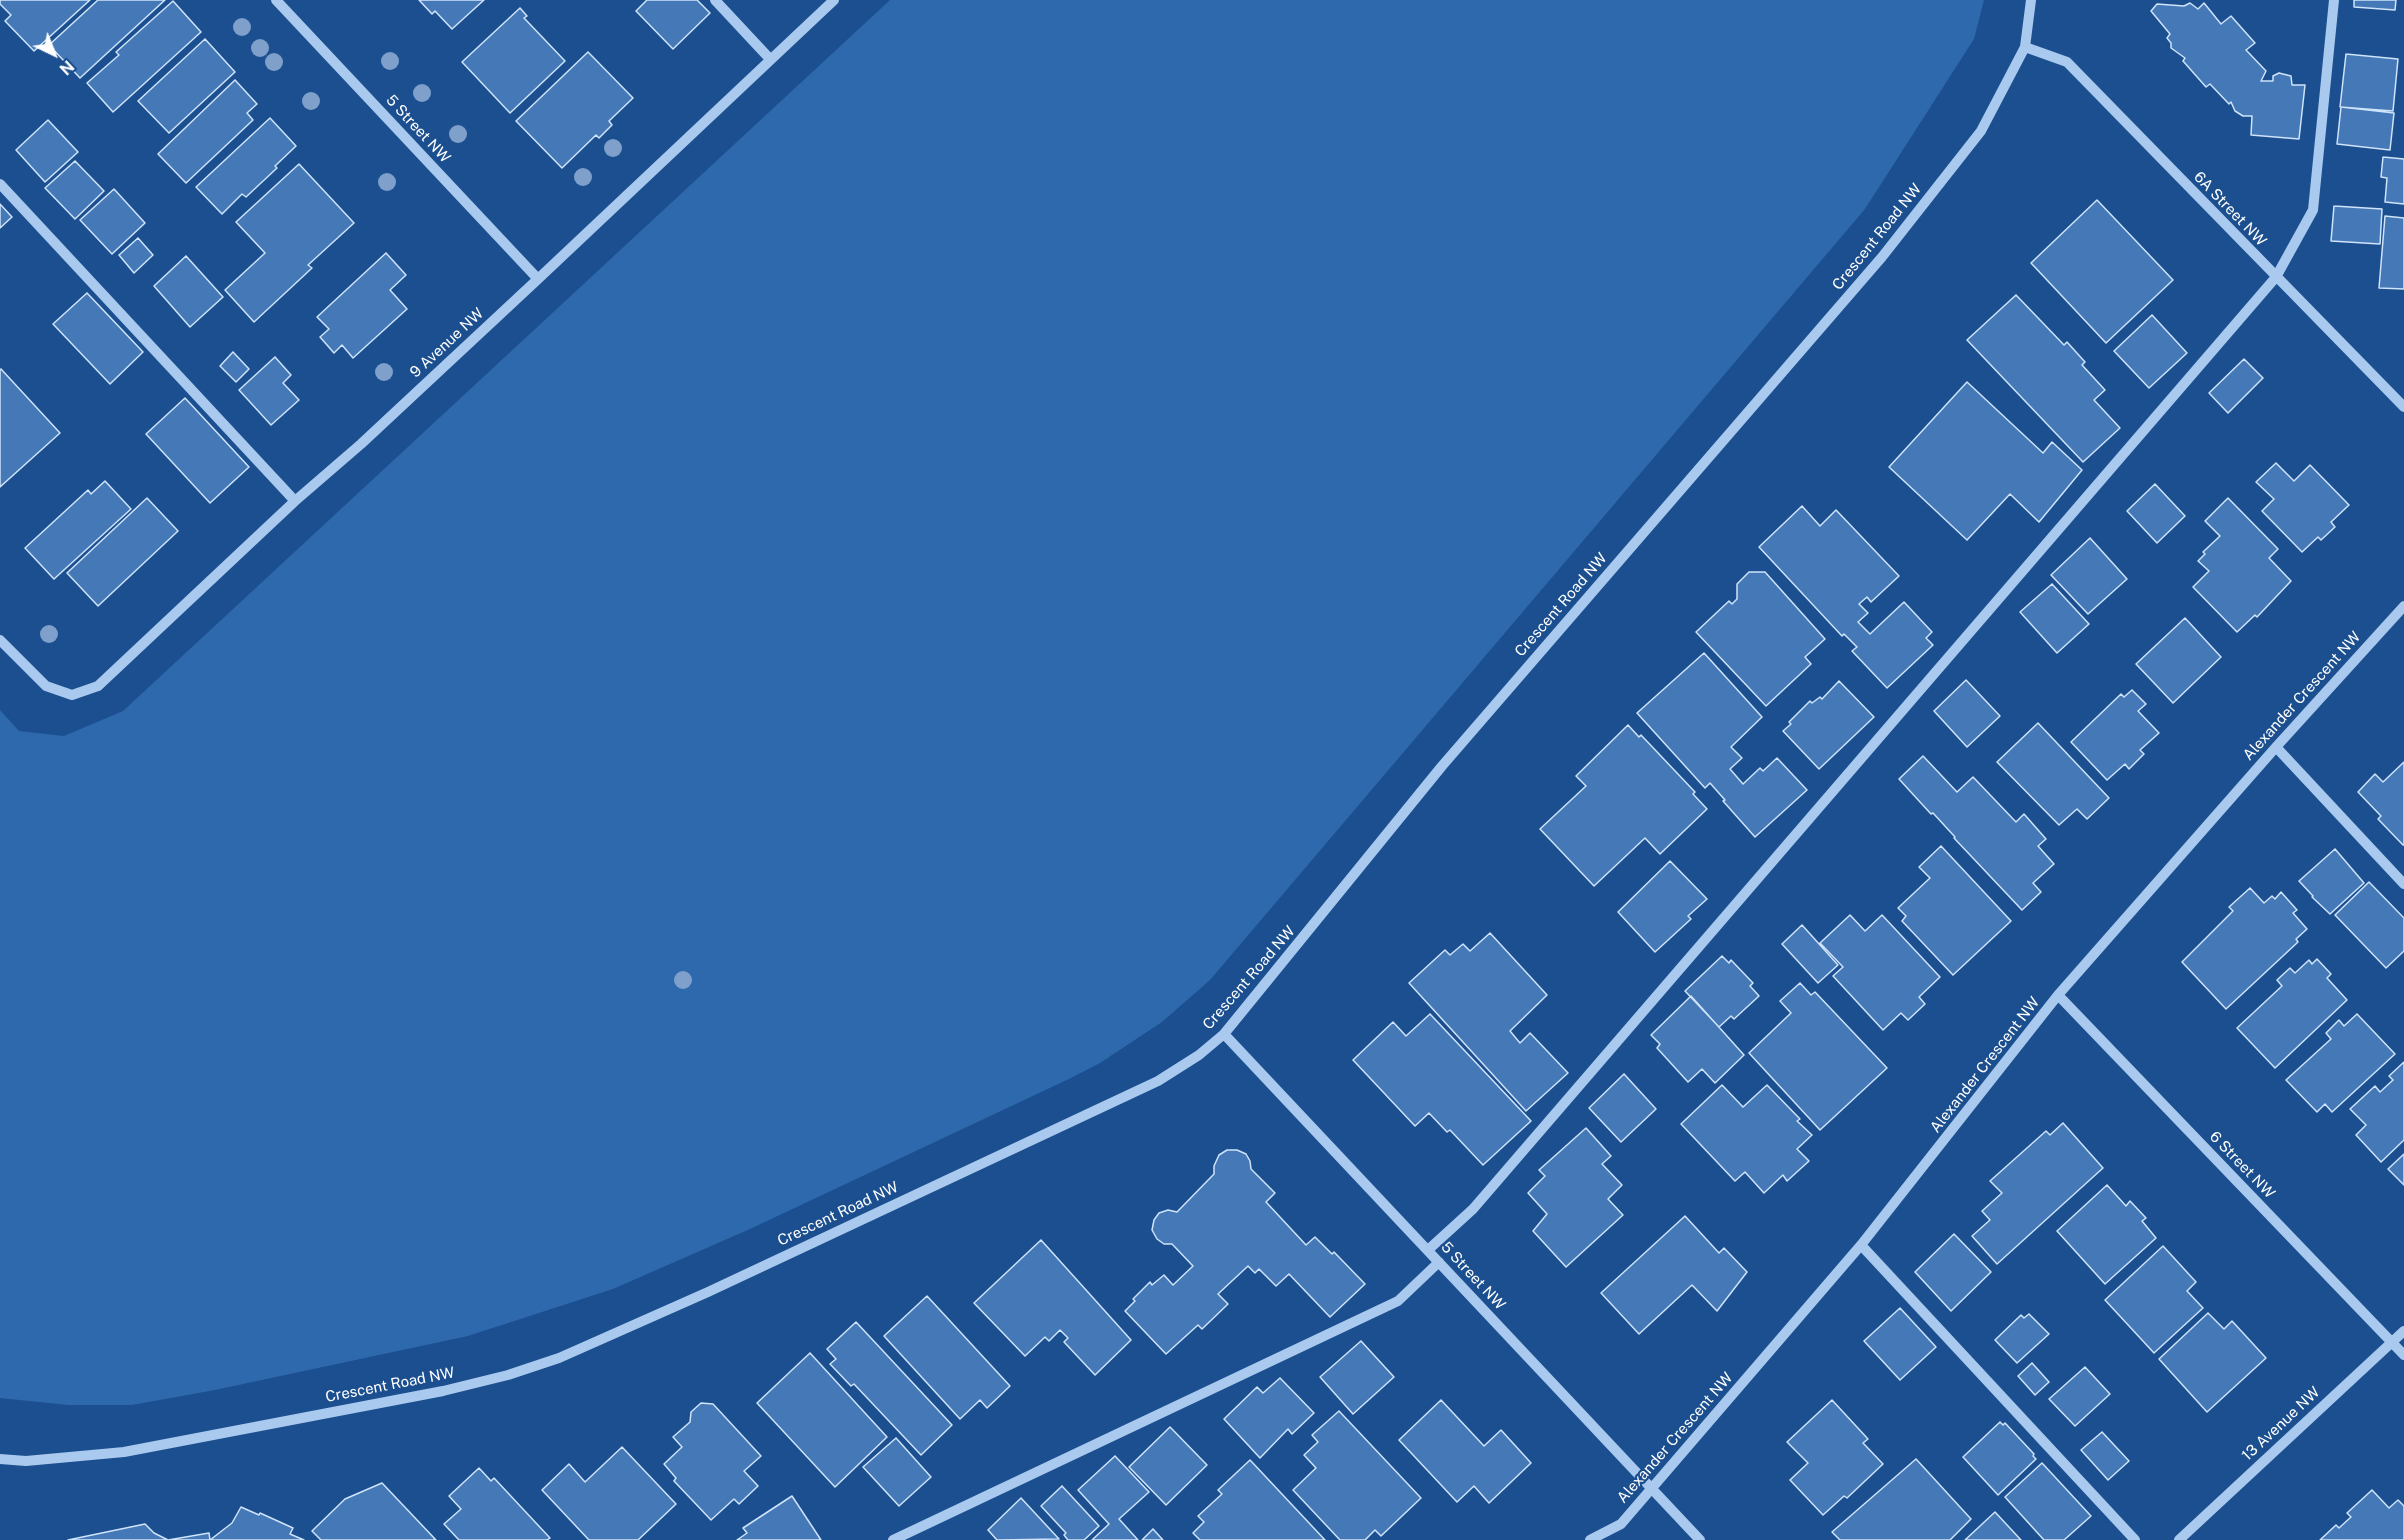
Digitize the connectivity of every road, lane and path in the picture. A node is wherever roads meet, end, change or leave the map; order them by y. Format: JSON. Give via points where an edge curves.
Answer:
{"nodes":[{"id":1,"x":276,"y":0,"type":"edge"},
{"id":2,"x":715,"y":0,"type":"edge"},
{"id":3,"x":834,"y":0,"type":"edge"},
{"id":4,"x":2031,"y":0,"type":"edge"},
{"id":5,"x":2334,"y":0,"type":"edge"},
{"id":6,"x":2025,"y":47,"type":"junction"},
{"id":7,"x":770,"y":58,"type":"junction"},
{"id":8,"x":0,"y":184,"type":"edge"},
{"id":9,"x":2276,"y":277,"type":"junction"},
{"id":10,"x":538,"y":279,"type":"junction"},
{"id":11,"x":2404,"y":407,"type":"edge"},
{"id":12,"x":295,"y":501,"type":"junction"},
{"id":13,"x":2404,"y":606,"type":"edge"},
{"id":14,"x":0,"y":640,"type":"edge"},
{"id":15,"x":2276,"y":747,"type":"junction"},
{"id":16,"x":2404,"y":884,"type":"edge"},
{"id":17,"x":2058,"y":996,"type":"junction"},
{"id":18,"x":1224,"y":1034,"type":"junction"},
{"id":19,"x":1861,"y":1245,"type":"junction"},
{"id":20,"x":1428,"y":1250,"type":"junction"},
{"id":21,"x":1439,"y":1262,"type":"junction"},
{"id":22,"x":2404,"y":1330,"type":"edge"},
{"id":23,"x":2392,"y":1342,"type":"junction"},
{"id":24,"x":2404,"y":1355,"type":"edge"},
{"id":25,"x":0,"y":1459,"type":"edge"},
{"id":26,"x":1652,"y":1488,"type":"junction"},
{"id":27,"x":893,"y":1540,"type":"edge"},
{"id":28,"x":1590,"y":1540,"type":"edge"},
{"id":29,"x":1700,"y":1540,"type":"edge"},
{"id":30,"x":2135,"y":1540,"type":"edge"},
{"id":31,"x":2179,"y":1540,"type":"edge"}],
"edges":[{"from":1,"to":10,"type":"street","name":"5 Street NW"},
{"from":2,"to":7,"type":"street"},
{"from":3,"to":7,"type":"street","name":"9 Avenue NW"},
{"from":4,"to":6,"type":"street","name":"Crescent Road NW"},
{"from":5,"to":9,"type":"street","via":[[2313,210]]},
{"from":6,"to":9,"type":"street","name":"6A Street NW","via":[[2067,62]]},
{"from":6,"to":18,"type":"street","name":"Crescent Road NW","via":[[1981,131],[1882,257],[1442,766]]},
{"from":7,"to":10,"type":"street","name":"9 Avenue NW"},
{"from":8,"to":12,"type":"street"},
{"from":9,"to":11,"type":"street","name":"6A Street NW"},
{"from":9,"to":20,"type":"street","via":[[1473,1209]]},
{"from":10,"to":12,"type":"street","name":"9 Avenue NW"},
{"from":12,"to":14,"type":"street","name":"9 Avenue NW","via":[[98,686],[72,695],[46,686]]},
{"from":13,"to":15,"type":"street","name":"Alexander Crescent NW"},
{"from":15,"to":16,"type":"street"},
{"from":15,"to":17,"type":"street","name":"Alexander Crescent NW"},
{"from":17,"to":19,"type":"street","name":"Alexander Crescent NW"},
{"from":17,"to":23,"type":"street","name":"6 Street NW"},
{"from":18,"to":20,"type":"street","name":"5 Street NW"},
{"from":18,"to":25,"type":"street","name":"Crescent Road NW","via":[[1158,1081],[708,1292],[538,1365],[443,1391],[124,1452],[26,1461]]},
{"from":19,"to":26,"type":"street","name":"Alexander Crescent NW"},
{"from":19,"to":30,"type":"street"},
{"from":20,"to":21,"type":"street","name":"5 Street NW"},
{"from":21,"to":26,"type":"street","name":"5 Street NW"},
{"from":21,"to":27,"type":"street","via":[[1398,1301]]},
{"from":22,"to":23,"type":"street","name":"13 Avenue NW"},
{"from":23,"to":24,"type":"street","name":"6 Street NW"},
{"from":23,"to":31,"type":"street","name":"13 Avenue NW"},
{"from":26,"to":28,"type":"street","name":"Alexander Crescent NW","via":[[1621,1524]]},
{"from":26,"to":29,"type":"street","name":"5 Street NW"}]}
